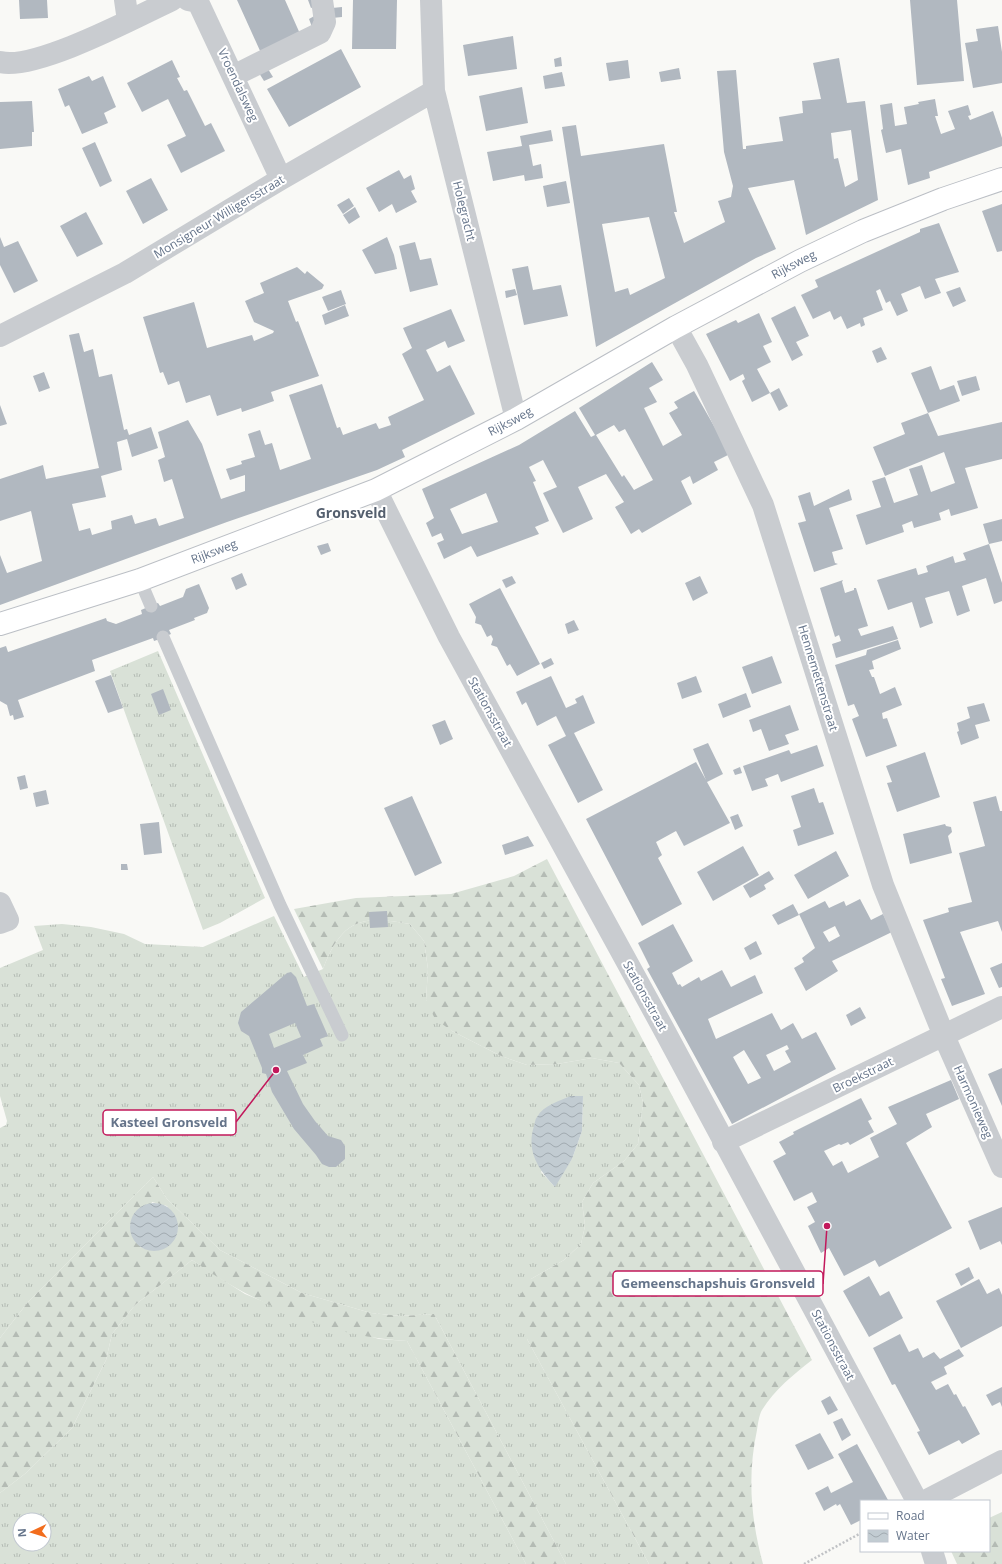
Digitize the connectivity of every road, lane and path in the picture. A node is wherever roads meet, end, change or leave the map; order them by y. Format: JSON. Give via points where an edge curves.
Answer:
{"nodes":[{"id":1,"x":172,"y":0,"type":"edge"},
{"id":2,"x":188,"y":0,"type":"edge"},
{"id":3,"x":322,"y":0,"type":"edge"},
{"id":4,"x":431,"y":0,"type":"edge"},
{"id":5,"x":126,"y":10,"type":"edge"},
{"id":6,"x":0,"y":62,"type":"edge"},
{"id":7,"x":233,"y":76,"type":"junction"},
{"id":8,"x":434,"y":91,"type":"junction"},
{"id":9,"x":281,"y":179,"type":"junction"},
{"id":10,"x":1002,"y":179,"type":"edge"},
{"id":11,"x":676,"y":327,"type":"junction"},
{"id":12,"x":0,"y":336,"type":"edge"},
{"id":13,"x":516,"y":419,"type":"junction"},
{"id":14,"x":376,"y":490,"type":"junction"},
{"id":15,"x":140,"y":580,"type":"junction"},
{"id":16,"x":151,"y":606,"type":"dead end"},
{"id":17,"x":0,"y":624,"type":"edge"},
{"id":18,"x":163,"y":637,"type":"dead end"},
{"id":19,"x":0,"y":903,"type":"edge"},
{"id":20,"x":0,"y":923,"type":"edge"},
{"id":21,"x":1002,"y":1007,"type":"edge"},
{"id":22,"x":342,"y":1035,"type":"dead end"},
{"id":23,"x":944,"y":1036,"type":"junction"},
{"id":24,"x":723,"y":1142,"type":"junction"},
{"id":25,"x":1002,"y":1167,"type":"edge"},
{"id":26,"x":1002,"y":1461,"type":"edge"},
{"id":27,"x":916,"y":1500,"type":"edge"},
{"id":28,"x":927,"y":1500,"type":"edge"},
{"id":29,"x":860,"y":1534,"type":"edge"},
{"id":30,"x":932,"y":1552,"type":"edge"},
{"id":31,"x":804,"y":1564,"type":"edge"},
{"id":32,"x":936,"y":1564,"type":"edge"}],
"edges":[{"from":1,"to":5,"type":"street"},
{"from":2,"to":7,"type":"street","name":"Vroendalsweg","via":[[198,2]]},
{"from":3,"to":7,"type":"street","via":[[325,22],[320,33]]},
{"from":4,"to":8,"type":"street","name":"Holegracht"},
{"from":5,"to":6,"type":"street","via":[[36,60]]},
{"from":7,"to":9,"type":"street","name":"Vroendalsweg"},
{"from":8,"to":9,"type":"street","name":"Monsigneur Willigersstraat"},
{"from":8,"to":13,"type":"street","name":"Holegracht"},
{"from":9,"to":12,"type":"street","name":"Monsigneur Willigersstraat","via":[[125,273]]},
{"from":10,"to":11,"type":"street","name":"Rijksweg","via":[[863,231],[800,261]]},
{"from":11,"to":13,"type":"street","name":"Rijksweg"},
{"from":11,"to":23,"type":"street","name":"Hennemettenstraat","via":[[697,365],[763,505],[883,885]]},
{"from":13,"to":14,"type":"street","name":"Rijksweg"},
{"from":14,"to":15,"type":"street","name":"Rijksweg"},
{"from":14,"to":24,"type":"street","name":"Stationsstraat","via":[[449,637]]},
{"from":15,"to":16,"type":"lane"},
{"from":15,"to":17,"type":"street","name":"Rijksweg"},
{"from":18,"to":22,"type":"lane","via":[[280,905]]},
{"from":19,"to":20,"type":"street","via":[[8,920]]},
{"from":21,"to":23,"type":"street","name":"Broekstraat"},
{"from":23,"to":24,"type":"street","name":"Broekstraat"},
{"from":23,"to":25,"type":"street","name":"Harmonieweg"},
{"from":24,"to":27,"type":"street","name":"Stationsstraat"},
{"from":26,"to":28,"type":"street"},
{"from":29,"to":31,"type":"path"},
{"from":30,"to":32,"type":"street"}]}
